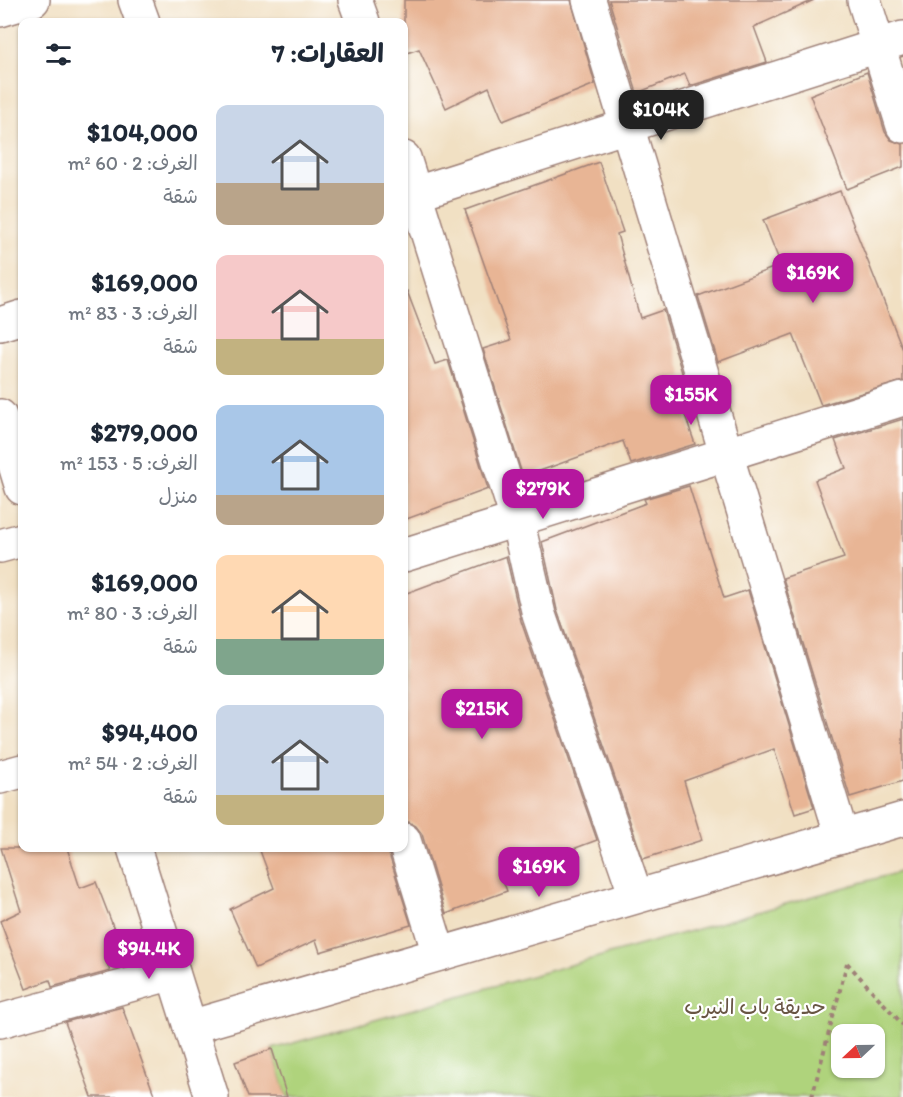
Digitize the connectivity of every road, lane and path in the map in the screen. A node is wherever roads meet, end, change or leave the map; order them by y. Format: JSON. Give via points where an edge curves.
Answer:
{"nodes":[{"id":1,"x":33,"y":0,"type":"edge"},
{"id":2,"x":135,"y":0,"type":"edge"},
{"id":3,"x":355,"y":0,"type":"edge"},
{"id":4,"x":589,"y":0,"type":"edge"},
{"id":5,"x":864,"y":0,"type":"edge"},
{"id":6,"x":0,"y":10,"type":"edge"},
{"id":7,"x":142,"y":18,"type":"edge"},
{"id":8,"x":362,"y":18,"type":"edge"},
{"id":9,"x":891,"y":42,"type":"edge"},
{"id":10,"x":627,"y":125,"type":"junction"},
{"id":11,"x":903,"y":126,"type":"edge"},
{"id":12,"x":408,"y":195,"type":"edge"},
{"id":13,"x":18,"y":318,"type":"edge"},
{"id":14,"x":0,"y":324,"type":"edge"},
{"id":15,"x":903,"y":399,"type":"edge"},
{"id":16,"x":0,"y":416,"type":"edge"},
{"id":17,"x":726,"y":454,"type":"junction"},
{"id":18,"x":18,"y":475,"type":"edge"},
{"id":19,"x":517,"y":519,"type":"junction"},
{"id":20,"x":18,"y":541,"type":"edge"},
{"id":21,"x":0,"y":546,"type":"edge"},
{"id":22,"x":408,"y":554,"type":"edge"},
{"id":23,"x":18,"y":772,"type":"edge"},
{"id":24,"x":0,"y":777,"type":"edge"},
{"id":25,"x":903,"y":819,"type":"edge"},
{"id":26,"x":842,"y":837,"type":"junction"},
{"id":27,"x":135,"y":852,"type":"edge"},
{"id":28,"x":408,"y":852,"type":"edge"},
{"id":29,"x":636,"y":897,"type":"junction"},
{"id":30,"x":439,"y":954,"type":"junction"},
{"id":31,"x":173,"y":973,"type":"junction"},
{"id":32,"x":0,"y":1021,"type":"edge"},
{"id":33,"x":903,"y":1025,"type":"edge"},
{"id":34,"x":190,"y":1027,"type":"junction"},
{"id":35,"x":212,"y":1097,"type":"edge"},
{"id":36,"x":812,"y":1097,"type":"edge"}],
"edges":[{"from":1,"to":6,"type":"street"},
{"from":2,"to":7,"type":"street"},
{"from":3,"to":8,"type":"street"},
{"from":4,"to":10,"type":"street"},
{"from":5,"to":9,"type":"street"},
{"from":9,"to":10,"type":"street"},
{"from":9,"to":11,"type":"street"},
{"from":10,"to":12,"type":"street"},
{"from":10,"to":17,"type":"street"},
{"from":12,"to":19,"type":"street"},
{"from":13,"to":14,"type":"street"},
{"from":15,"to":17,"type":"street"},
{"from":16,"to":18,"type":"street"},
{"from":17,"to":19,"type":"street"},
{"from":17,"to":26,"type":"street"},
{"from":19,"to":22,"type":"street"},
{"from":19,"to":29,"type":"street","via":[[539,615]]},
{"from":20,"to":21,"type":"street"},
{"from":23,"to":24,"type":"street"},
{"from":25,"to":26,"type":"street"},
{"from":26,"to":29,"type":"street"},
{"from":27,"to":31,"type":"street"},
{"from":28,"to":30,"type":"street"},
{"from":29,"to":30,"type":"street"},
{"from":30,"to":34,"type":"street"},
{"from":31,"to":32,"type":"street"},
{"from":31,"to":34,"type":"street"},
{"from":33,"to":36,"type":"path","via":[[847,963]]},
{"from":34,"to":35,"type":"street"}]}
